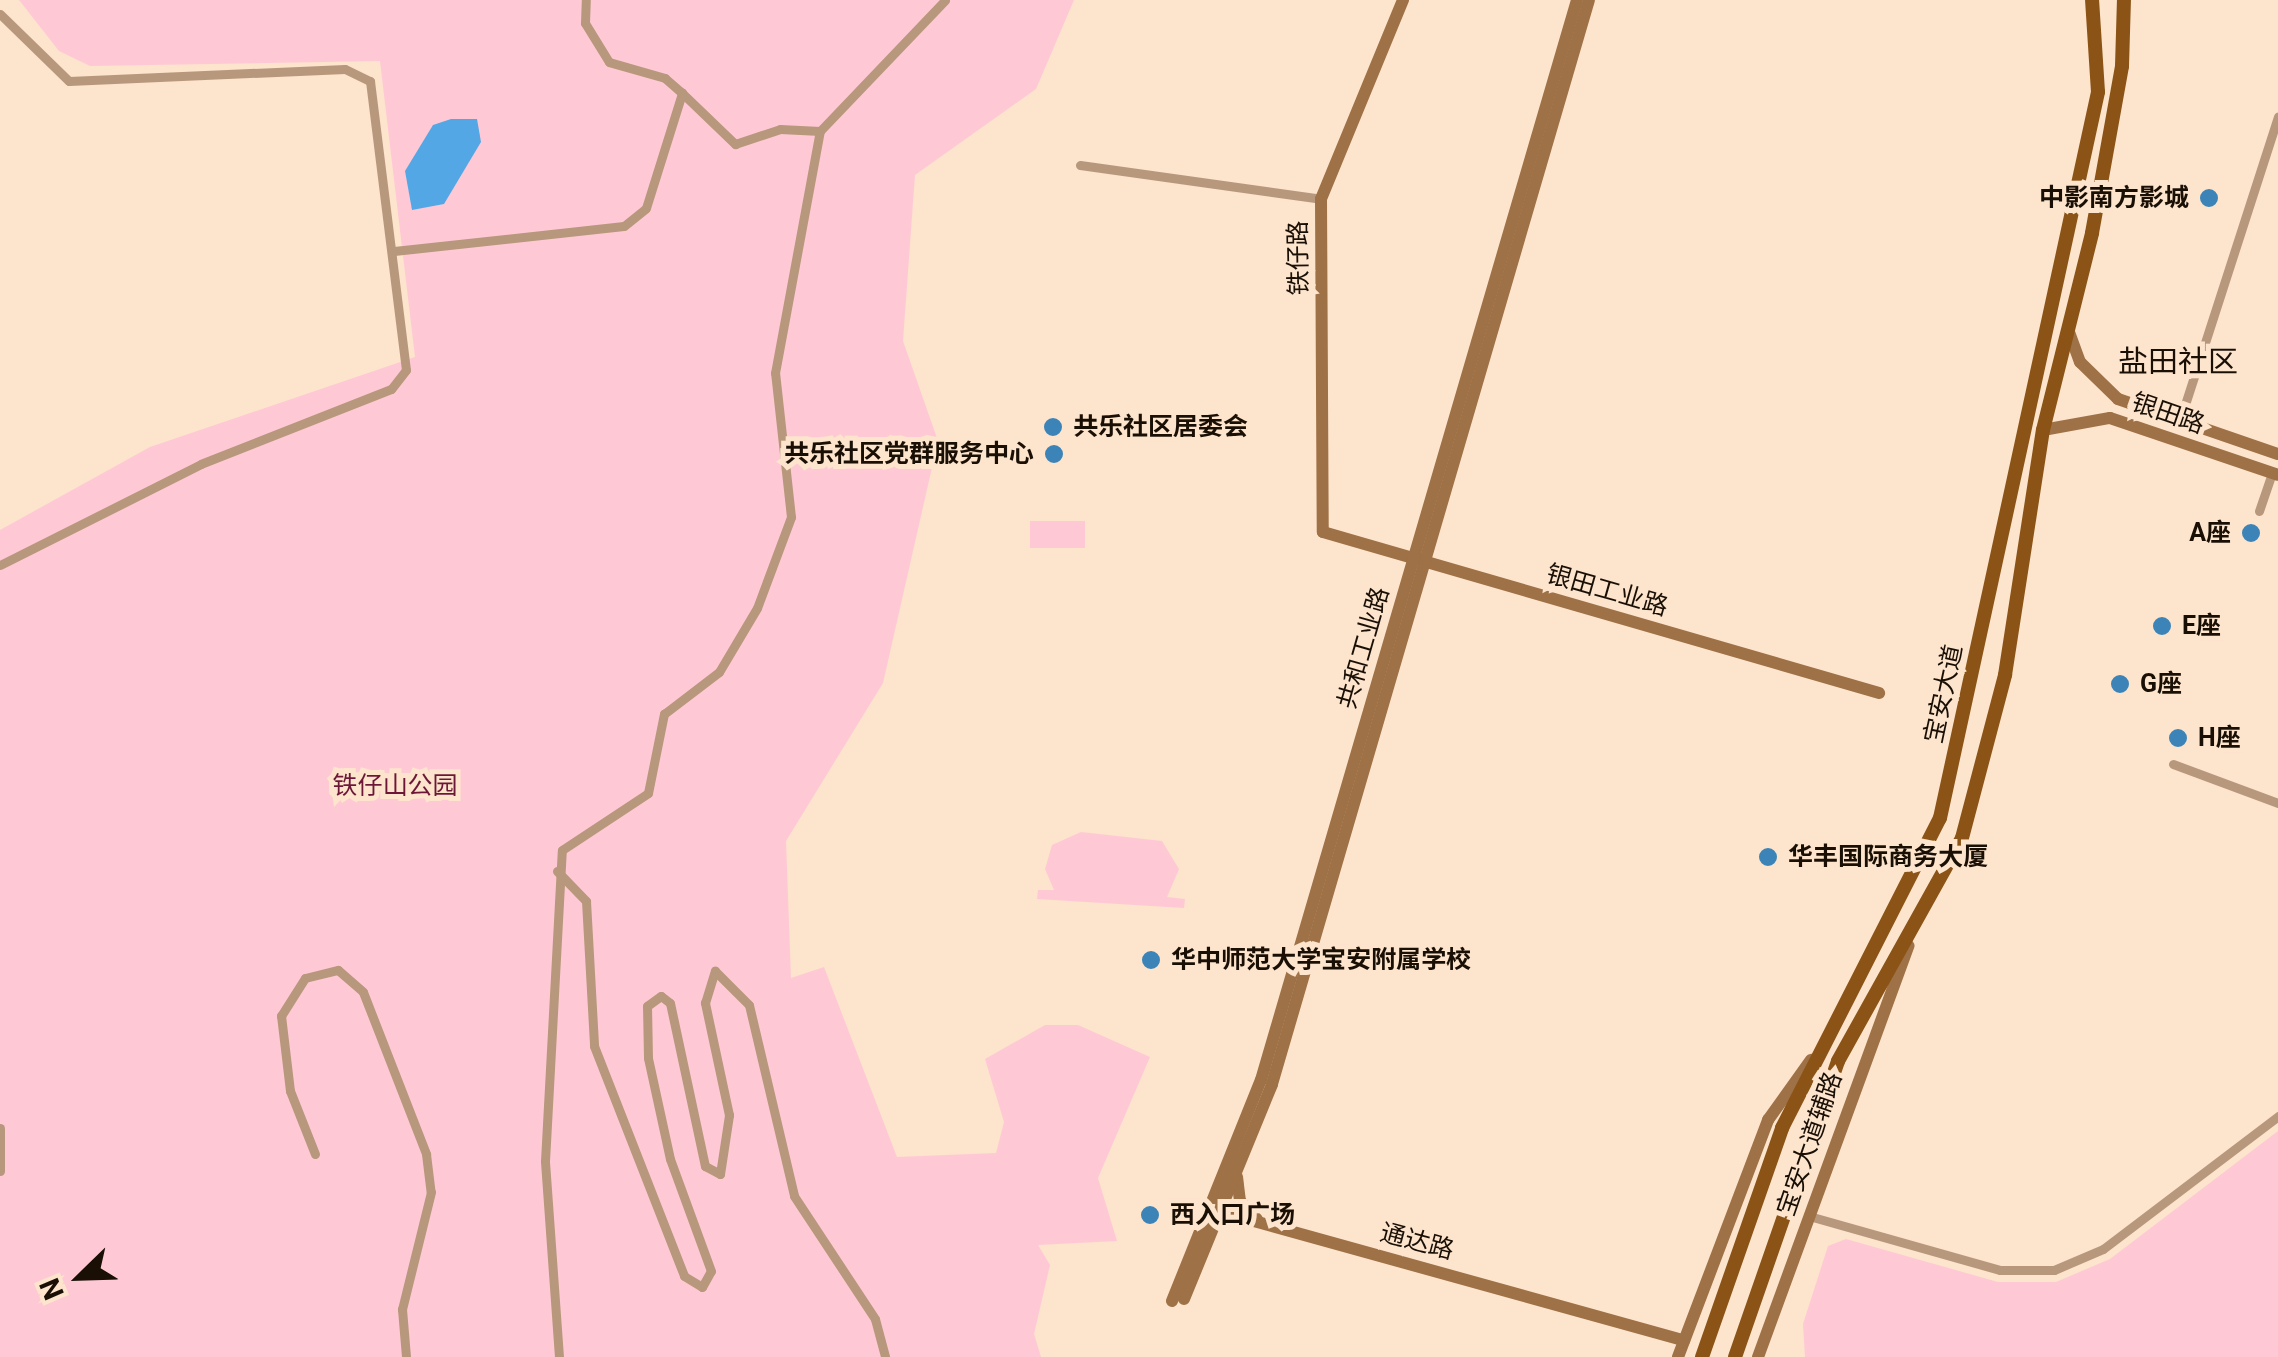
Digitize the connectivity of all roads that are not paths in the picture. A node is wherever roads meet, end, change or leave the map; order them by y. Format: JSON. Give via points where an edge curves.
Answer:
{"nodes":[{"id":1,"x":586,"y":0,"type":"edge"},
{"id":2,"x":946,"y":0,"type":"edge"},
{"id":3,"x":1403,"y":0,"type":"edge"},
{"id":4,"x":1577,"y":0,"type":"edge"},
{"id":5,"x":1589,"y":0,"type":"edge"},
{"id":6,"x":2092,"y":0,"type":"edge"},
{"id":7,"x":2124,"y":0,"type":"edge"},
{"id":8,"x":0,"y":14,"type":"edge"},
{"id":9,"x":682,"y":93,"type":"junction"},
{"id":10,"x":2278,"y":116,"type":"edge"},
{"id":11,"x":820,"y":131,"type":"junction"},
{"id":12,"x":1080,"y":165,"type":"dead end"},
{"id":13,"x":1321,"y":199,"type":"junction"},
{"id":14,"x":394,"y":251,"type":"junction"},
{"id":15,"x":2069,"y":332,"type":"junction"},
{"id":16,"x":2118,"y":400,"type":"junction"},
{"id":17,"x":2110,"y":418,"type":"junction"},
{"id":18,"x":2180,"y":420,"type":"junction"},
{"id":19,"x":2043,"y":430,"type":"junction"},
{"id":20,"x":2278,"y":454,"type":"edge"},
{"id":21,"x":2275,"y":474,"type":"edge"},
{"id":22,"x":2260,"y":512,"type":"dead end"},
{"id":23,"x":1324,"y":532,"type":"joint"},
{"id":24,"x":1419,"y":560,"type":"junction"},
{"id":25,"x":0,"y":565,"type":"edge"},
{"id":26,"x":1878,"y":693,"type":"dead end"},
{"id":27,"x":2174,"y":764,"type":"dead end"},
{"id":28,"x":2278,"y":803,"type":"edge"},
{"id":29,"x":562,"y":873,"type":"junction"},
{"id":30,"x":1908,"y":946,"type":"junction"},
{"id":31,"x":1820,"y":1048,"type":"junction"},
{"id":32,"x":2278,"y":1116,"type":"edge"},
{"id":33,"x":0,"y":1128,"type":"edge"},
{"id":34,"x":316,"y":1154,"type":"dead end"},
{"id":35,"x":1242,"y":1158,"type":"junction"},
{"id":36,"x":0,"y":1171,"type":"edge"},
{"id":37,"x":1214,"y":1210,"type":"junction"},
{"id":38,"x":1809,"y":1216,"type":"junction"},
{"id":39,"x":1273,"y":1226,"type":"junction"},
{"id":40,"x":1178,"y":1300,"type":"dead end"},
{"id":41,"x":1684,"y":1340,"type":"junction"},
{"id":42,"x":406,"y":1357,"type":"edge"},
{"id":43,"x":559,"y":1357,"type":"edge"},
{"id":44,"x":885,"y":1357,"type":"edge"},
{"id":45,"x":1678,"y":1357,"type":"edge"},
{"id":46,"x":1702,"y":1357,"type":"edge"},
{"id":47,"x":1735,"y":1357,"type":"edge"},
{"id":48,"x":1758,"y":1357,"type":"edge"}],
"edges":[{"from":1,"to":9,"type":"street","via":[[585,22],[609,62],[666,78]]},
{"from":2,"to":11,"type":"street"},
{"from":3,"to":13,"type":"street","name":"铁仔路"},
{"from":4,"to":24,"type":"street","name":"共和工业路"},
{"from":5,"to":24,"type":"street","name":"共和工业路"},
{"from":6,"to":31,"type":"main road","name":"宝安大道","via":[[2098,92],[1940,818]]},
{"from":7,"to":15,"type":"main road","name":"宝安大道","via":[[2122,66]]},
{"from":8,"to":14,"type":"street","via":[[69,82],[358,72],[378,94]]},
{"from":9,"to":11,"type":"street","via":[[735,144],[780,129]]},
{"from":9,"to":14,"type":"street","via":[[636,221]]},
{"from":10,"to":18,"type":"street"},
{"from":11,"to":29,"type":"street","via":[[774,373],[791,518],[757,608],[719,672],[664,714],[648,793],[573,839]]},
{"from":12,"to":13,"type":"street"},
{"from":13,"to":23,"type":"street","name":"铁仔路"},
{"from":14,"to":25,"type":"street","via":[[403,381],[201,464]]},
{"from":15,"to":16,"type":"street","name":"银田路","via":[[2080,362]]},
{"from":15,"to":19,"type":"main road","name":"宝安大道"},
{"from":16,"to":17,"type":"street","via":[[2104,404]]},
{"from":16,"to":18,"type":"street","name":"银田路"},
{"from":17,"to":19,"type":"street","name":"银田路"},
{"from":17,"to":21,"type":"street","name":"银田路"},
{"from":18,"to":20,"type":"street","name":"银田路"},
{"from":19,"to":30,"type":"main road","name":"宝安大道","via":[[2032,541],[1997,707],[1962,838]]},
{"from":21,"to":22,"type":"street"},
{"from":23,"to":24,"type":"street","name":"银田工业路"},
{"from":24,"to":26,"type":"street","name":"银田工业路"},
{"from":24,"to":35,"type":"street","name":"共和工业路","via":[[1272,1084]]},
{"from":24,"to":37,"type":"street","name":"共和工业路","via":[[1261,1080]]},
{"from":27,"to":28,"type":"street"},
{"from":29,"to":43,"type":"street","via":[[545,1161]]},
{"from":29,"to":44,"type":"street","via":[[589,920],[594,1046],[684,1276],[702,1286],[711,1271],[670,1159],[648,1058],[651,998],[670,1003],[705,1166],[720,1174],[729,1116],[706,980],[715,971],[742,992],[784,1168],[876,1319]]},
{"from":30,"to":38,"type":"street","name":"宝安大道辅路"},
{"from":30,"to":47,"type":"main road","name":"宝安大道","via":[[1838,1061]]},
{"from":31,"to":41,"type":"street","name":"宝安大道辅路","via":[[1768,1120]]},
{"from":31,"to":46,"type":"main road","name":"宝安大道","via":[[1782,1128]]},
{"from":32,"to":38,"type":"street","via":[[2103,1249],[2054,1270],[2000,1270]]},
{"from":33,"to":36,"type":"street"},
{"from":34,"to":42,"type":"street","via":[[290,1091],[281,1016],[294,986],[338,970],[363,992],[426,1154],[431,1192],[402,1309]]},
{"from":35,"to":37,"type":"street","name":"共和工业路"},
{"from":35,"to":39,"type":"street","via":[[1240,1201]]},
{"from":37,"to":39,"type":"street","name":"通达路"},
{"from":37,"to":40,"type":"street","name":"共和工业路"},
{"from":38,"to":48,"type":"street","name":"宝安大道辅路"},
{"from":39,"to":41,"type":"street","name":"通达路"},
{"from":41,"to":45,"type":"street","name":"宝安大道辅路"}]}
